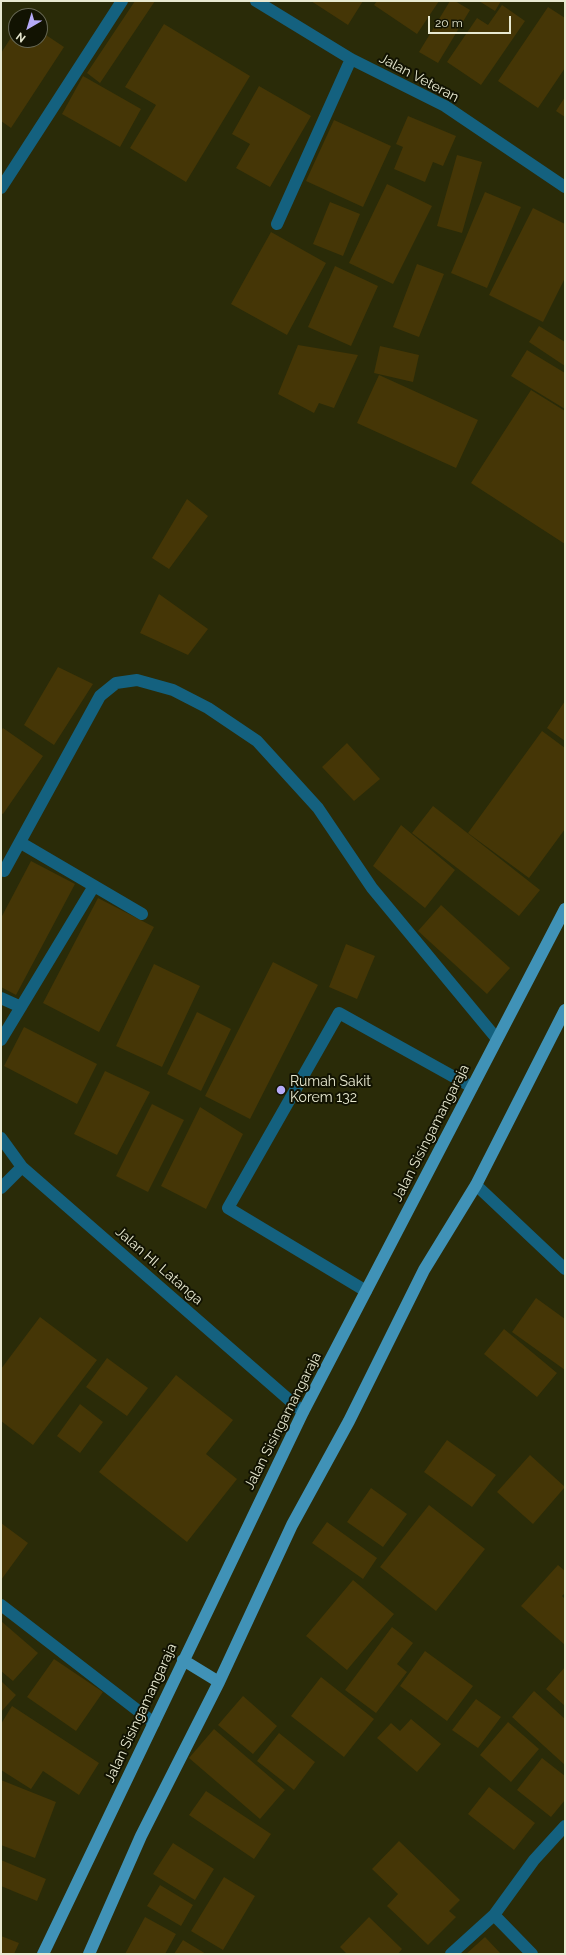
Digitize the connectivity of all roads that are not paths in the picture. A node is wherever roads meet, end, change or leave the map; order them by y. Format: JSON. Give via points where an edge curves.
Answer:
{"nodes":[{"id":1,"x":122,"y":1,"type":"edge"},
{"id":2,"x":256,"y":1,"type":"edge"},
{"id":3,"x":351,"y":59,"type":"junction"},
{"id":4,"x":565,"y":187,"type":"edge"},
{"id":5,"x":1,"y":188,"type":"edge"},
{"id":6,"x":278,"y":224,"type":"dead end"},
{"id":7,"x":22,"y":843,"type":"junction"},
{"id":8,"x":4,"y":871,"type":"dead end"},
{"id":9,"x":94,"y":886,"type":"junction"},
{"id":10,"x":565,"y":910,"type":"edge"},
{"id":11,"x":142,"y":914,"type":"dead end"},
{"id":12,"x":1,"y":998,"type":"edge"},
{"id":13,"x":21,"y":1007,"type":"junction"},
{"id":14,"x":565,"y":1010,"type":"edge"},
{"id":15,"x":497,"y":1039,"type":"junction"},
{"id":16,"x":1,"y":1040,"type":"edge"},
{"id":17,"x":472,"y":1086,"type":"junction"},
{"id":18,"x":1,"y":1138,"type":"edge"},
{"id":19,"x":22,"y":1167,"type":"junction"},
{"id":20,"x":476,"y":1185,"type":"junction"},
{"id":21,"x":1,"y":1188,"type":"edge"},
{"id":22,"x":565,"y":1268,"type":"edge"},
{"id":23,"x":366,"y":1291,"type":"junction"},
{"id":24,"x":303,"y":1412,"type":"junction"},
{"id":25,"x":1,"y":1605,"type":"edge"},
{"id":26,"x":183,"y":1660,"type":"junction"},
{"id":27,"x":219,"y":1682,"type":"junction"},
{"id":28,"x":154,"y":1723,"type":"junction"},
{"id":29,"x":565,"y":1826,"type":"edge"},
{"id":30,"x":494,"y":1915,"type":"junction"},
{"id":31,"x":43,"y":1954,"type":"edge"},
{"id":32,"x":88,"y":1954,"type":"edge"},
{"id":33,"x":452,"y":1954,"type":"edge"},
{"id":34,"x":532,"y":1954,"type":"edge"}],
"edges":[{"from":1,"to":5,"type":"street"},
{"from":2,"to":3,"type":"street","name":"Jalan Veteran"},
{"from":3,"to":4,"type":"street","name":"Jalan Veteran","via":[[446,106]]},
{"from":3,"to":6,"type":"street"},
{"from":7,"to":8,"type":"street"},
{"from":7,"to":9,"type":"street"},
{"from":7,"to":15,"type":"street","via":[[100,696],[116,683],[136,680],[173,690],[208,708],[256,741],[289,774],[318,808],[372,888]]},
{"from":9,"to":11,"type":"street"},
{"from":9,"to":13,"type":"street"},
{"from":10,"to":15,"type":"main road","name":"Jalan Sisingamangaraja"},
{"from":12,"to":13,"type":"street"},
{"from":13,"to":16,"type":"street"},
{"from":14,"to":20,"type":"main road"},
{"from":15,"to":17,"type":"main road","name":"Jalan Sisingamangaraja"},
{"from":17,"to":23,"type":"main road","name":"Jalan Sisingamangaraja"},
{"from":17,"to":23,"type":"street","via":[[339,1013],[228,1208]]},
{"from":18,"to":19,"type":"street","name":"Jalan HI. Latanga"},
{"from":19,"to":21,"type":"street"},
{"from":19,"to":24,"type":"street","name":"Jalan HI. Latanga"},
{"from":20,"to":22,"type":"street"},
{"from":20,"to":27,"type":"main road","via":[[424,1270],[292,1526]]},
{"from":23,"to":24,"type":"main road","name":"Jalan Sisingamangaraja"},
{"from":24,"to":26,"type":"main road","name":"Jalan Sisingamangaraja"},
{"from":25,"to":28,"type":"street"},
{"from":26,"to":27,"type":"main road"},
{"from":26,"to":28,"type":"main road","name":"Jalan Sisingamangaraja"},
{"from":27,"to":32,"type":"main road","via":[[141,1836]]},
{"from":28,"to":31,"type":"main road","name":"Jalan Sisingamangaraja"},
{"from":29,"to":30,"type":"street","via":[[534,1860]]},
{"from":30,"to":33,"type":"street"},
{"from":30,"to":34,"type":"street"}]}
